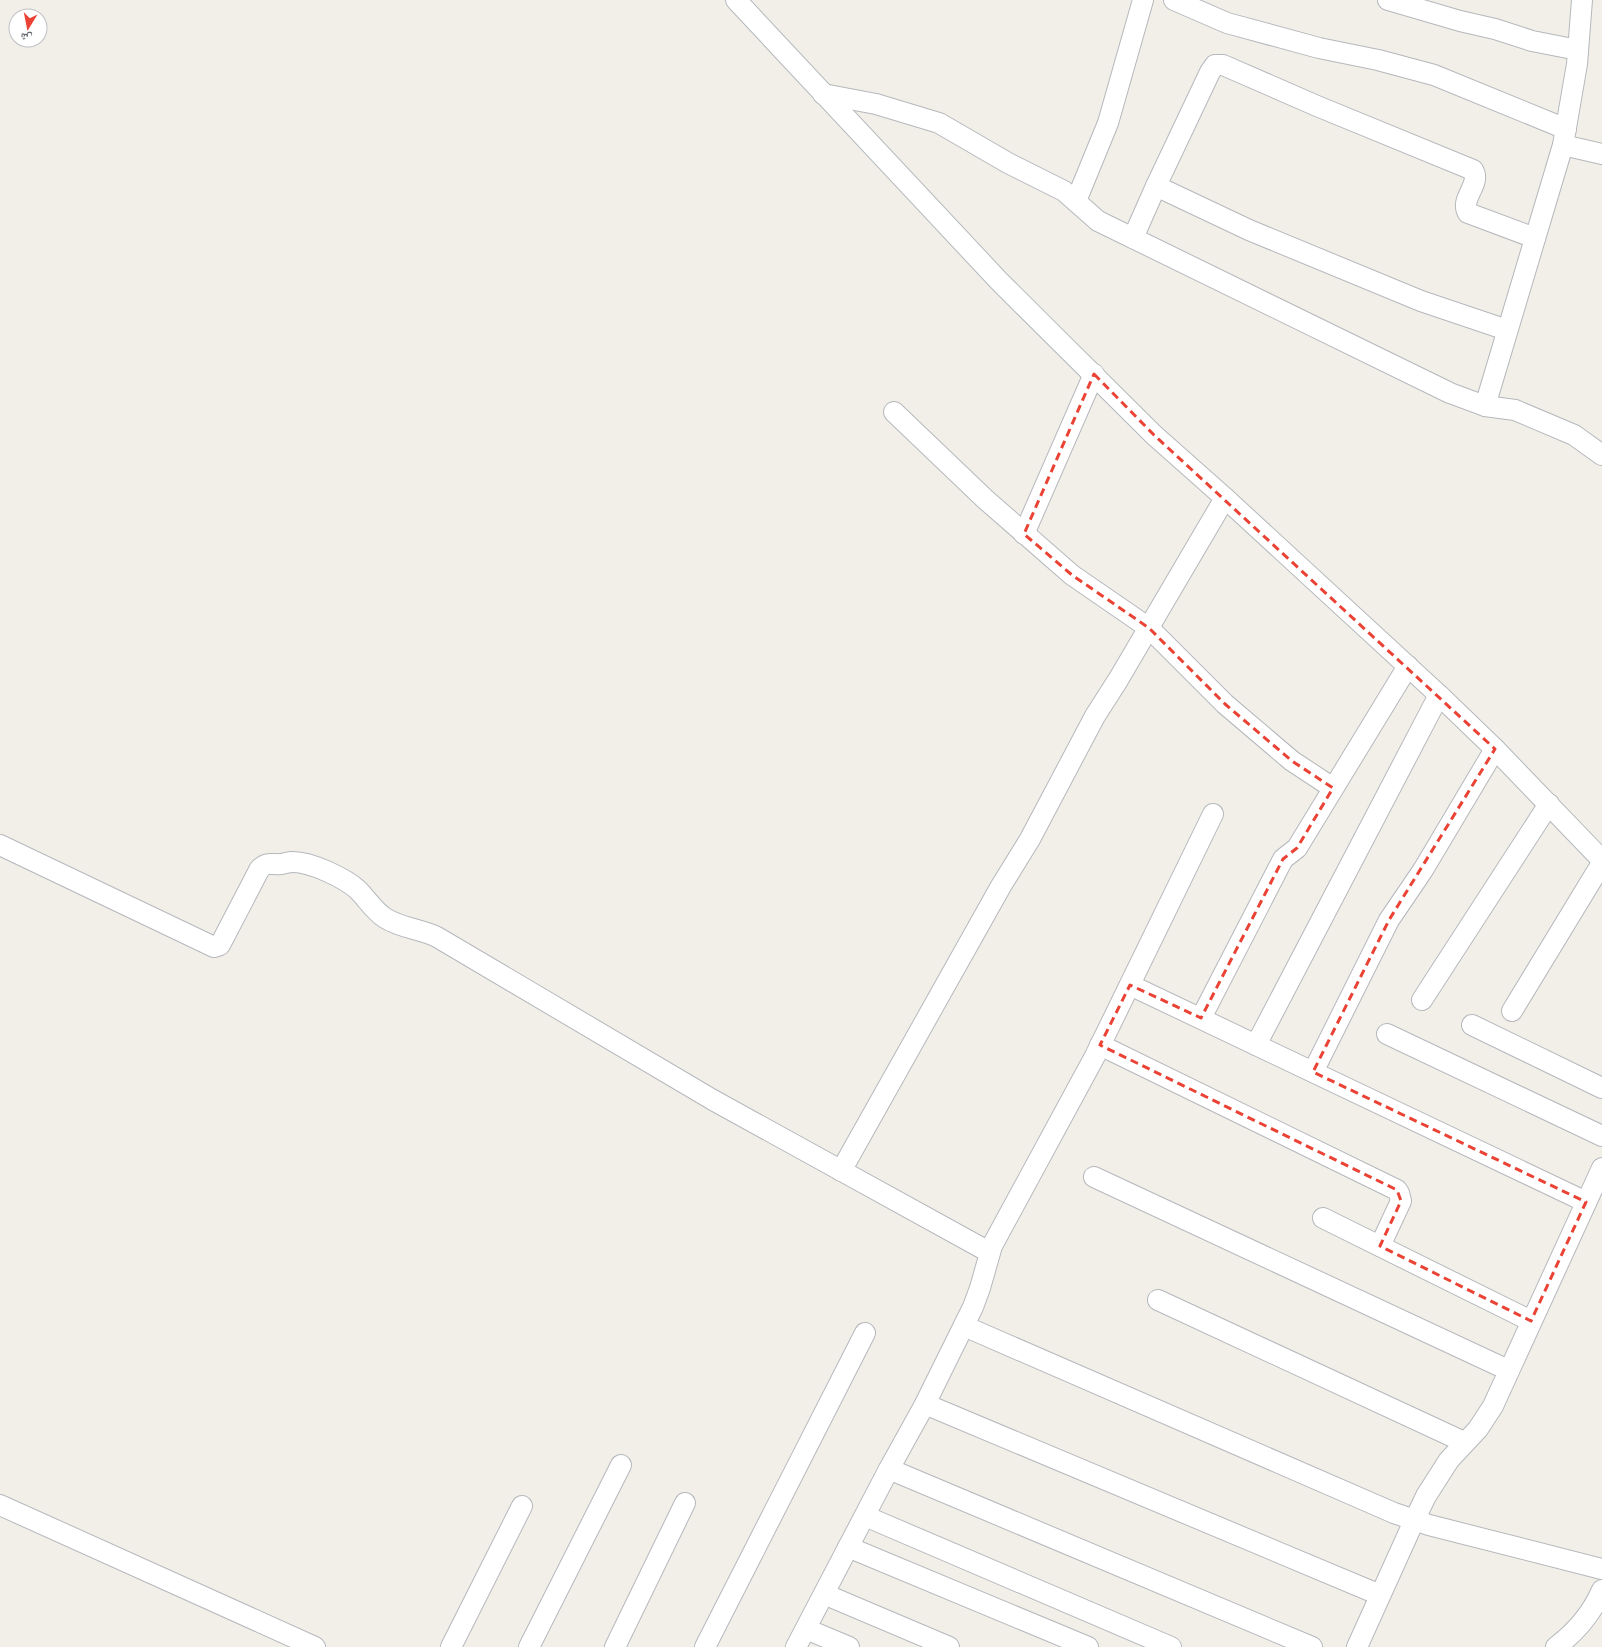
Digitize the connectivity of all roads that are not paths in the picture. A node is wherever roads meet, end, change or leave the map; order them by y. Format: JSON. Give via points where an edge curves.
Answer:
{"nodes":[{"id":1,"x":736,"y":0,"type":"edge"},
{"id":2,"x":1142,"y":0,"type":"edge"},
{"id":3,"x":1174,"y":0,"type":"edge"},
{"id":4,"x":1388,"y":0,"type":"edge"},
{"id":5,"x":1582,"y":0,"type":"edge"},
{"id":6,"x":1578,"y":50,"type":"junction"},
{"id":7,"x":824,"y":94,"type":"junction"},
{"id":8,"x":1564,"y":137,"type":"junction"},
{"id":9,"x":1602,"y":154,"type":"edge"},
{"id":10,"x":1156,"y":186,"type":"junction"},
{"id":11,"x":1076,"y":201,"type":"junction"},
{"id":12,"x":1133,"y":238,"type":"junction"},
{"id":13,"x":1535,"y":238,"type":"junction"},
{"id":14,"x":1507,"y":330,"type":"junction"},
{"id":15,"x":1094,"y":374,"type":"junction"},
{"id":16,"x":1485,"y":406,"type":"junction"},
{"id":17,"x":894,"y":412,"type":"dead end"},
{"id":18,"x":1602,"y":455,"type":"edge"},
{"id":19,"x":1225,"y":498,"type":"junction"},
{"id":20,"x":1024,"y":534,"type":"junction"},
{"id":21,"x":1149,"y":628,"type":"junction"},
{"id":22,"x":1408,"y":666,"type":"junction"},
{"id":23,"x":1439,"y":695,"type":"junction"},
{"id":24,"x":1495,"y":749,"type":"junction"},
{"id":25,"x":1333,"y":788,"type":"junction"},
{"id":26,"x":1549,"y":804,"type":"junction"},
{"id":27,"x":1213,"y":814,"type":"dead end"},
{"id":28,"x":0,"y":845,"type":"edge"},
{"id":29,"x":1602,"y":862,"type":"edge"},
{"id":30,"x":1130,"y":985,"type":"junction"},
{"id":31,"x":1422,"y":1000,"type":"dead end"},
{"id":32,"x":1512,"y":1011,"type":"dead end"},
{"id":33,"x":1201,"y":1018,"type":"junction"},
{"id":34,"x":1472,"y":1025,"type":"dead end"},
{"id":35,"x":1387,"y":1034,"type":"dead end"},
{"id":36,"x":1100,"y":1045,"type":"junction"},
{"id":37,"x":1256,"y":1045,"type":"junction"},
{"id":38,"x":1313,"y":1072,"type":"junction"},
{"id":39,"x":1602,"y":1088,"type":"edge"},
{"id":40,"x":1602,"y":1136,"type":"edge"},
{"id":41,"x":1602,"y":1168,"type":"edge"},
{"id":42,"x":841,"y":1171,"type":"junction"},
{"id":43,"x":1094,"y":1177,"type":"dead end"},
{"id":44,"x":1586,"y":1202,"type":"junction"},
{"id":45,"x":1323,"y":1218,"type":"dead end"},
{"id":46,"x":1380,"y":1246,"type":"junction"},
{"id":47,"x":989,"y":1252,"type":"junction"},
{"id":48,"x":1158,"y":1300,"type":"dead end"},
{"id":49,"x":1531,"y":1321,"type":"junction"},
{"id":50,"x":964,"y":1326,"type":"junction"},
{"id":51,"x":865,"y":1333,"type":"dead end"},
{"id":52,"x":1508,"y":1370,"type":"junction"},
{"id":53,"x":925,"y":1404,"type":"junction"},
{"id":54,"x":1464,"y":1442,"type":"junction"},
{"id":55,"x":621,"y":1465,"type":"dead end"},
{"id":56,"x":889,"y":1469,"type":"junction"},
{"id":57,"x":685,"y":1503,"type":"dead end"},
{"id":58,"x":0,"y":1506,"type":"edge"},
{"id":59,"x":522,"y":1506,"type":"dead end"},
{"id":60,"x":865,"y":1516,"type":"junction"},
{"id":61,"x":1414,"y":1520,"type":"junction"},
{"id":62,"x":848,"y":1547,"type":"junction"},
{"id":63,"x":1602,"y":1569,"type":"edge"},
{"id":64,"x":1602,"y":1590,"type":"edge"},
{"id":65,"x":824,"y":1594,"type":"junction"},
{"id":66,"x":1380,"y":1595,"type":"junction"},
{"id":67,"x":806,"y":1629,"type":"junction"},
{"id":68,"x":315,"y":1647,"type":"edge"},
{"id":69,"x":451,"y":1647,"type":"edge"},
{"id":70,"x":529,"y":1647,"type":"edge"},
{"id":71,"x":614,"y":1647,"type":"edge"},
{"id":72,"x":705,"y":1647,"type":"edge"},
{"id":73,"x":796,"y":1647,"type":"edge"},
{"id":74,"x":848,"y":1647,"type":"edge"},
{"id":75,"x":949,"y":1647,"type":"edge"},
{"id":76,"x":1088,"y":1647,"type":"edge"},
{"id":77,"x":1171,"y":1647,"type":"edge"},
{"id":78,"x":1312,"y":1647,"type":"edge"},
{"id":79,"x":1357,"y":1647,"type":"edge"},
{"id":80,"x":1556,"y":1647,"type":"edge"}],
"edges":[{"from":1,"to":7,"type":"street"},
{"from":2,"to":11,"type":"street","via":[[1108,123]]},
{"from":3,"to":8,"type":"street","via":[[1227,24],[1434,75]]},
{"from":4,"to":6,"type":"street","via":[[1532,41]]},
{"from":5,"to":6,"type":"street"},
{"from":6,"to":8,"type":"street"},
{"from":7,"to":11,"type":"street","via":[[876,104],[939,124],[1064,191]]},
{"from":7,"to":15,"type":"street","via":[[999,281]]},
{"from":8,"to":9,"type":"street"},
{"from":8,"to":13,"type":"street"},
{"from":10,"to":12,"type":"street"},
{"from":10,"to":13,"type":"street","via":[[1210,72],[1215,65],[1223,65],[1473,170],[1474,182],[1466,203],[1468,213]]},
{"from":10,"to":14,"type":"street","via":[[1249,230],[1421,300]]},
{"from":11,"to":12,"type":"street","via":[[1098,221]]},
{"from":12,"to":16,"type":"street","via":[[1450,393]]},
{"from":13,"to":14,"type":"street"},
{"from":14,"to":16,"type":"street"},
{"from":15,"to":19,"type":"street","via":[[1154,435]]},
{"from":15,"to":20,"type":"street"},
{"from":16,"to":18,"type":"street","via":[[1515,410],[1574,435]]},
{"from":17,"to":20,"type":"street"},
{"from":19,"to":21,"type":"street"},
{"from":19,"to":22,"type":"street"},
{"from":20,"to":21,"type":"street","via":[[1072,575]]},
{"from":21,"to":25,"type":"street","via":[[1225,704],[1292,760]]},
{"from":21,"to":42,"type":"street","via":[[1095,716],[1030,839]]},
{"from":22,"to":23,"type":"street"},
{"from":22,"to":25,"type":"street"},
{"from":23,"to":24,"type":"street"},
{"from":23,"to":37,"type":"street"},
{"from":24,"to":26,"type":"street"},
{"from":24,"to":38,"type":"street","via":[[1423,870],[1389,920]]},
{"from":25,"to":33,"type":"street","via":[[1297,848],[1283,859]]},
{"from":26,"to":29,"type":"street"},
{"from":26,"to":31,"type":"street"},
{"from":27,"to":30,"type":"street"},
{"from":28,"to":42,"type":"street","via":[[214,947],[220,945],[259,870],[265,864],[298,862],[330,873],[356,888],[385,918],[437,937],[713,1100]]},
{"from":29,"to":32,"type":"street"},
{"from":30,"to":33,"type":"street"},
{"from":30,"to":36,"type":"street"},
{"from":33,"to":37,"type":"street"},
{"from":34,"to":39,"type":"street"},
{"from":35,"to":40,"type":"street"},
{"from":36,"to":46,"type":"street","via":[[1396,1190],[1401,1201]]},
{"from":36,"to":47,"type":"street"},
{"from":37,"to":38,"type":"street"},
{"from":38,"to":44,"type":"street"},
{"from":41,"to":44,"type":"street"},
{"from":42,"to":47,"type":"street"},
{"from":43,"to":52,"type":"street"},
{"from":44,"to":49,"type":"street"},
{"from":45,"to":46,"type":"street"},
{"from":46,"to":49,"type":"street"},
{"from":47,"to":50,"type":"street","via":[[980,1288]]},
{"from":48,"to":54,"type":"street"},
{"from":49,"to":52,"type":"street"},
{"from":50,"to":53,"type":"street"},
{"from":50,"to":61,"type":"street"},
{"from":51,"to":72,"type":"street"},
{"from":52,"to":54,"type":"street","via":[[1488,1414],[1478,1429]]},
{"from":53,"to":56,"type":"street"},
{"from":53,"to":66,"type":"street"},
{"from":54,"to":61,"type":"street","via":[[1437,1478]]},
{"from":55,"to":70,"type":"street"},
{"from":56,"to":60,"type":"street"},
{"from":56,"to":78,"type":"street"},
{"from":57,"to":71,"type":"street"},
{"from":58,"to":68,"type":"street"},
{"from":59,"to":69,"type":"street"},
{"from":60,"to":62,"type":"street"},
{"from":60,"to":77,"type":"street"},
{"from":61,"to":63,"type":"street"},
{"from":61,"to":66,"type":"street"},
{"from":62,"to":65,"type":"street"},
{"from":62,"to":76,"type":"street"},
{"from":64,"to":80,"type":"street","via":[[1592,1610],[1581,1624]]},
{"from":65,"to":67,"type":"street"},
{"from":65,"to":75,"type":"street"},
{"from":66,"to":79,"type":"street"},
{"from":67,"to":73,"type":"street"},
{"from":67,"to":74,"type":"street"}]}
